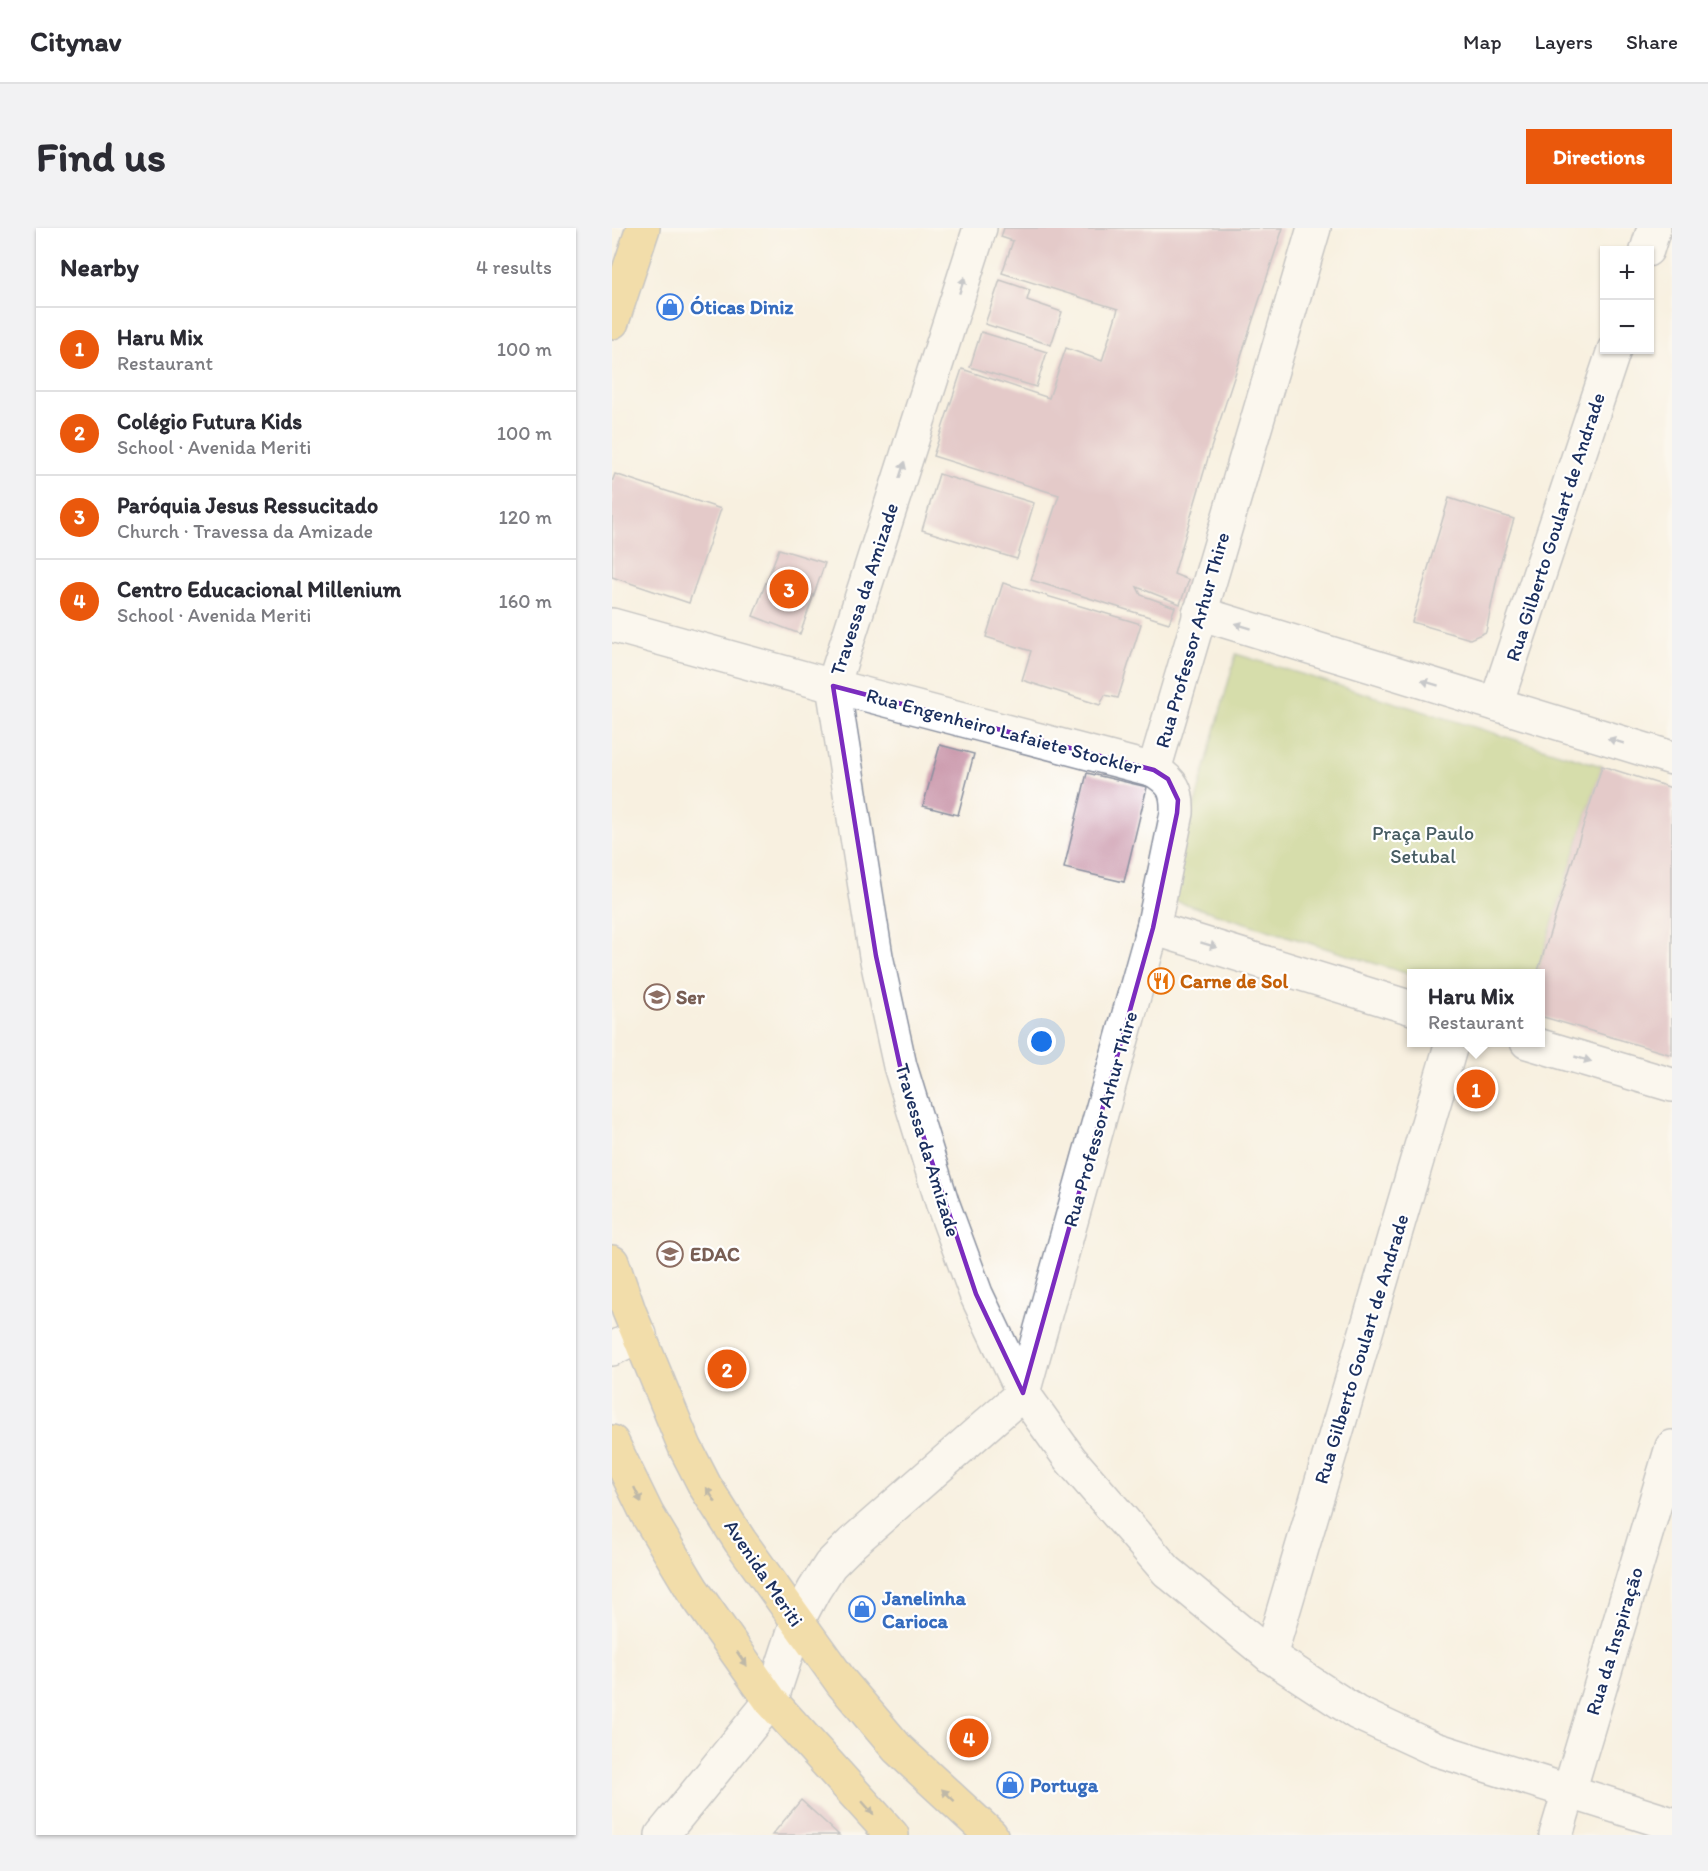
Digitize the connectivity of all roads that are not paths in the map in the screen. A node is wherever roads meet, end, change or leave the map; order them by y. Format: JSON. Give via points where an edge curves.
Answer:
{"nodes":[{"id":1,"x":980,"y":228,"type":"edge"},
{"id":2,"x":1314,"y":228,"type":"edge"},
{"id":3,"x":1654,"y":228,"type":"edge"},
{"id":4,"x":639,"y":240,"type":"edge"},
{"id":5,"x":1648,"y":246,"type":"edge"},
{"id":6,"x":612,"y":288,"type":"edge"},
{"id":7,"x":612,"y":322,"type":"edge"},
{"id":8,"x":1613,"y":354,"type":"edge"},
{"id":9,"x":1199,"y":612,"type":"junction"},
{"id":10,"x":612,"y":625,"type":"edge"},
{"id":11,"x":832,"y":686,"type":"junction"},
{"id":12,"x":1496,"y":704,"type":"junction"},
{"id":13,"x":1672,"y":758,"type":"edge"},
{"id":14,"x":1154,"y":770,"type":"junction"},
{"id":15,"x":1153,"y":928,"type":"junction"},
{"id":16,"x":1407,"y":1006,"type":"edge"},
{"id":17,"x":1451,"y":1047,"type":"edge"},
{"id":18,"x":1544,"y":1047,"type":"edge"},
{"id":19,"x":1672,"y":1085,"type":"edge"},
{"id":20,"x":612,"y":1262,"type":"edge"},
{"id":21,"x":626,"y":1342,"type":"edge"},
{"id":22,"x":1023,"y":1393,"type":"junction"},
{"id":23,"x":612,"y":1442,"type":"edge"},
{"id":24,"x":1672,"y":1447,"type":"edge"},
{"id":25,"x":797,"y":1622,"type":"junction"},
{"id":26,"x":1270,"y":1656,"type":"junction"},
{"id":27,"x":771,"y":1701,"type":"junction"},
{"id":28,"x":1569,"y":1793,"type":"junction"},
{"id":29,"x":1672,"y":1824,"type":"edge"},
{"id":30,"x":662,"y":1835,"type":"edge"},
{"id":31,"x":892,"y":1835,"type":"edge"},
{"id":32,"x":991,"y":1835,"type":"edge"},
{"id":33,"x":1556,"y":1835,"type":"edge"}],
"edges":[{"from":11,"to":1,"type":"street","name":"Travessa da Amizade","one_way":true},
{"from":2,"to":9,"type":"street","name":"Rua Professor Arhur Thire"},
{"from":3,"to":5,"type":"street"},
{"from":4,"to":6,"type":"main road"},
{"from":4,"to":7,"type":"main road"},
{"from":8,"to":12,"type":"street","name":"Rua Gilberto Goulart de Andrade"},
{"from":12,"to":9,"type":"street","one_way":true},
{"from":9,"to":14,"type":"street","name":"Rua Professor Arhur Thire"},
{"from":10,"to":11,"type":"street","name":"Rua Engenheiro Lafaiete Stockler"},
{"from":11,"to":14,"type":"street","name":"Rua Engenheiro Lafaiete Stockler"},
{"from":11,"to":22,"type":"street","name":"Travessa da Amizade","via":[[874,944],[900,1066],[942,1202],[976,1294]]},
{"from":13,"to":12,"type":"street","one_way":true},
{"from":14,"to":15,"type":"street","name":"Rua Professor Arhur Thire","via":[[1168,779],[1178,800]]},
{"from":15,"to":16,"type":"street","one_way":true},
{"from":15,"to":22,"type":"street","name":"Rua Professor Arhur Thire"},
{"from":17,"to":26,"type":"street","name":"Rua Gilberto Goulart de Andrade"},
{"from":18,"to":19,"type":"street","one_way":true},
{"from":20,"to":21,"type":"main road","name":"Avenida Meriti"},
{"from":25,"to":21,"type":"main road","name":"Avenida Meriti","one_way":true,"via":[[705,1486]]},
{"from":22,"to":25,"type":"street","via":[[830,1565]]},
{"from":22,"to":26,"type":"street","name":"Travessa da Amizade","via":[[1070,1459],[1167,1571]]},
{"from":23,"to":27,"type":"main road","one_way":true,"via":[[647,1514],[692,1589]]},
{"from":24,"to":28,"type":"street","name":"Rua da Inspiração"},
{"from":25,"to":27,"type":"street"},
{"from":32,"to":25,"type":"main road","name":"Avenida Meriti","one_way":true,"via":[[898,1749]]},
{"from":26,"to":28,"type":"street","name":"Travessa da Amizade","via":[[1357,1713],[1435,1749]]},
{"from":27,"to":30,"type":"street"},
{"from":27,"to":31,"type":"main road","one_way":true},
{"from":28,"to":29,"type":"street","name":"Travessa da Amizade"},
{"from":28,"to":33,"type":"street","name":"Rua da Inspiração"}]}
